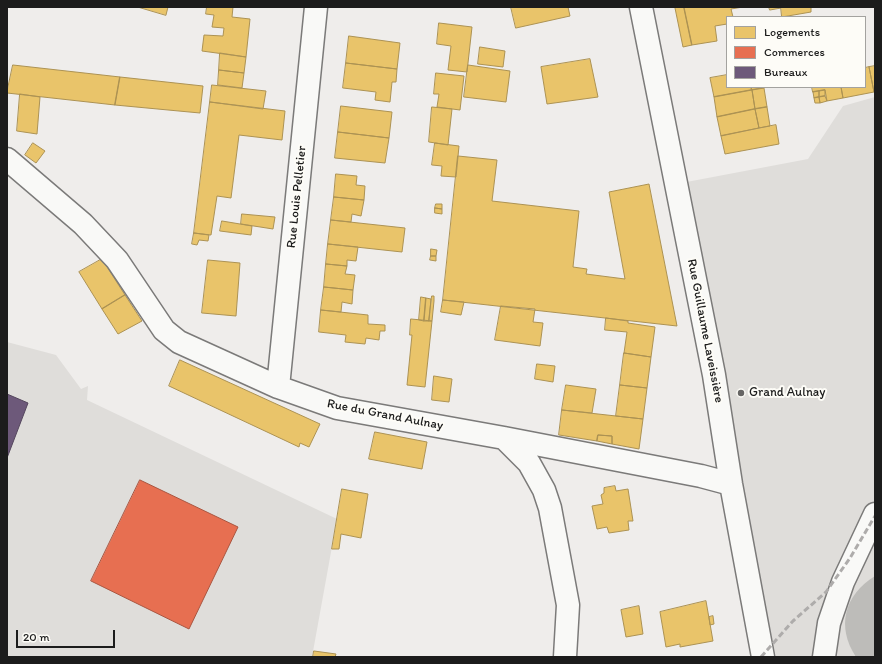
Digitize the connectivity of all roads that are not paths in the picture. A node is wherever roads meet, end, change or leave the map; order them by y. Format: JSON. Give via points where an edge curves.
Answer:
{"nodes":[{"id":1,"x":316,"y":7,"type":"edge"},
{"id":2,"x":640,"y":7,"type":"edge"},
{"id":3,"x":7,"y":160,"type":"edge"},
{"id":4,"x":278,"y":387,"type":"junction"},
{"id":5,"x":504,"y":438,"type":"junction"},
{"id":6,"x":731,"y":484,"type":"junction"},
{"id":7,"x":875,"y":514,"type":"edge"},
{"id":8,"x":565,"y":657,"type":"edge"},
{"id":9,"x":763,"y":657,"type":"edge"},
{"id":10,"x":824,"y":657,"type":"edge"}],
"edges":[{"from":1,"to":4,"type":"street","name":"Rue Louis Pelletier"},
{"from":2,"to":6,"type":"street","name":"Rue Guillaume Laveissière","via":[[713,368]]},
{"from":3,"to":4,"type":"street","name":"Rue du Grand Aulnay","via":[[83,224],[117,260],[164,330],[179,342]]},
{"from":4,"to":5,"type":"street","name":"Rue du Grand Aulnay","via":[[337,408]]},
{"from":5,"to":6,"type":"street","name":"Rue du Grand Aulnay"},
{"from":5,"to":8,"type":"street","via":[[529,463],[544,490],[550,508],[568,605]]},
{"from":6,"to":9,"type":"street","name":"Rue Guillaume Laveissière"},
{"from":7,"to":10,"type":"street","via":[[842,582],[829,623]]}]}
